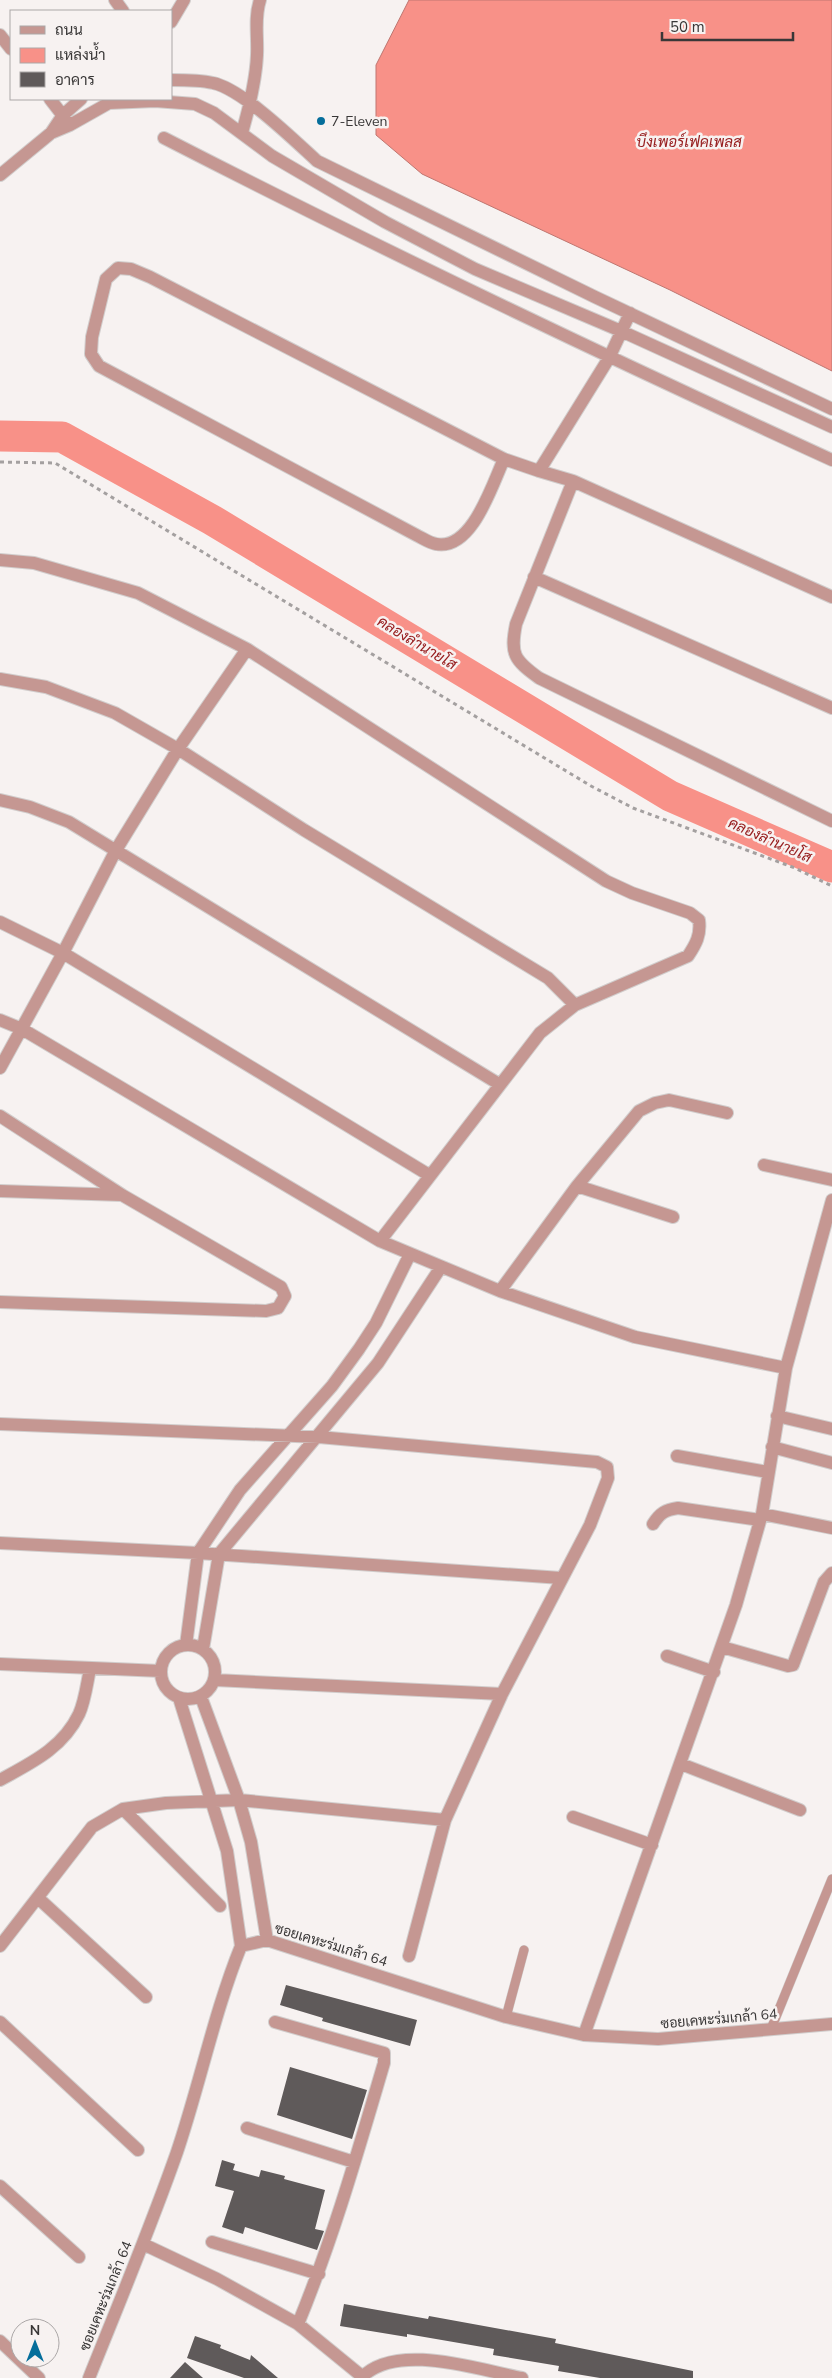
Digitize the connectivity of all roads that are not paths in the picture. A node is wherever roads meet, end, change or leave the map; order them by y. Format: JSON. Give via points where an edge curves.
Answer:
{"nodes":[{"id":1,"x":184,"y":0,"type":"edge"},
{"id":2,"x":260,"y":0,"type":"edge"},
{"id":3,"x":172,"y":20,"type":"edge"},
{"id":4,"x":0,"y":35,"type":"edge"},
{"id":5,"x":10,"y":48,"type":"edge"},
{"id":6,"x":172,"y":80,"type":"edge"},
{"id":7,"x":51,"y":100,"type":"edge"},
{"id":8,"x":80,"y":100,"type":"edge"},
{"id":9,"x":250,"y":104,"type":"junction"},
{"id":10,"x":66,"y":120,"type":"junction"},
{"id":11,"x":242,"y":133,"type":"junction"},
{"id":12,"x":164,"y":138,"type":"dead end"},
{"id":13,"x":1,"y":173,"type":"edge"},
{"id":14,"x":630,"y":313,"type":"junction"},
{"id":15,"x":621,"y":330,"type":"junction"},
{"id":16,"x":609,"y":358,"type":"junction"},
{"id":17,"x":832,"y":409,"type":"edge"},
{"id":18,"x":832,"y":427,"type":"edge"},
{"id":19,"x":504,"y":460,"type":"junction"},
{"id":20,"x":832,"y":460,"type":"edge"},
{"id":21,"x":538,"y":471,"type":"junction"},
{"id":22,"x":573,"y":481,"type":"junction"},
{"id":23,"x":0,"y":560,"type":"edge"},
{"id":24,"x":534,"y":577,"type":"junction"},
{"id":25,"x":832,"y":597,"type":"edge"},
{"id":26,"x":247,"y":649,"type":"junction"},
{"id":27,"x":0,"y":679,"type":"edge"},
{"id":28,"x":832,"y":708,"type":"edge"},
{"id":29,"x":178,"y":749,"type":"junction"},
{"id":30,"x":0,"y":800,"type":"edge"},
{"id":31,"x":832,"y":821,"type":"edge"},
{"id":32,"x":116,"y":850,"type":"junction"},
{"id":33,"x":0,"y":922,"type":"edge"},
{"id":34,"x":63,"y":954,"type":"junction"},
{"id":35,"x":574,"y":1005,"type":"junction"},
{"id":36,"x":0,"y":1020,"type":"edge"},
{"id":37,"x":22,"y":1029,"type":"junction"},
{"id":38,"x":0,"y":1068,"type":"edge"},
{"id":39,"x":499,"y":1084,"type":"junction"},
{"id":40,"x":727,"y":1113,"type":"dead end"},
{"id":41,"x":0,"y":1116,"type":"edge"},
{"id":42,"x":764,"y":1166,"type":"dead end"},
{"id":43,"x":429,"y":1175,"type":"junction"},
{"id":44,"x":832,"y":1180,"type":"edge"},
{"id":45,"x":577,"y":1186,"type":"junction"},
{"id":46,"x":0,"y":1191,"type":"edge"},
{"id":47,"x":122,"y":1195,"type":"junction"},
{"id":48,"x":832,"y":1200,"type":"edge"},
{"id":49,"x":830,"y":1215,"type":"edge"},
{"id":50,"x":673,"y":1218,"type":"dead end"},
{"id":51,"x":380,"y":1241,"type":"junction"},
{"id":52,"x":410,"y":1254,"type":"junction"},
{"id":53,"x":441,"y":1267,"type":"junction"},
{"id":54,"x":500,"y":1292,"type":"junction"},
{"id":55,"x":0,"y":1302,"type":"edge"},
{"id":56,"x":786,"y":1368,"type":"junction"},
{"id":57,"x":777,"y":1416,"type":"junction"},
{"id":58,"x":0,"y":1424,"type":"edge"},
{"id":59,"x":832,"y":1429,"type":"edge"},
{"id":60,"x":286,"y":1436,"type":"junction"},
{"id":61,"x":319,"y":1437,"type":"junction"},
{"id":62,"x":772,"y":1447,"type":"junction"},
{"id":63,"x":677,"y":1456,"type":"dead end"},
{"id":64,"x":832,"y":1463,"type":"edge"},
{"id":65,"x":768,"y":1472,"type":"junction"},
{"id":66,"x":761,"y":1517,"type":"junction"},
{"id":67,"x":654,"y":1524,"type":"dead end"},
{"id":68,"x":832,"y":1528,"type":"edge"},
{"id":69,"x":0,"y":1543,"type":"edge"},
{"id":70,"x":198,"y":1553,"type":"junction"},
{"id":71,"x":220,"y":1554,"type":"junction"},
{"id":72,"x":832,"y":1573,"type":"edge"},
{"id":73,"x":561,"y":1578,"type":"junction"},
{"id":74,"x":186,"y":1645,"type":"junction"},
{"id":75,"x":722,"y":1647,"type":"junction"},
{"id":76,"x":203,"y":1649,"type":"junction"},
{"id":77,"x":667,"y":1656,"type":"dead end"},
{"id":78,"x":0,"y":1664,"type":"edge"},
{"id":79,"x":90,"y":1669,"type":"junction"},
{"id":80,"x":161,"y":1671,"type":"junction"},
{"id":81,"x":714,"y":1672,"type":"junction"},
{"id":82,"x":215,"y":1680,"type":"junction"},
{"id":83,"x":502,"y":1694,"type":"junction"},
{"id":84,"x":201,"y":1697,"type":"junction"},
{"id":85,"x":179,"y":1698,"type":"junction"},
{"id":86,"x":681,"y":1764,"type":"junction"},
{"id":87,"x":0,"y":1780,"type":"edge"},
{"id":88,"x":239,"y":1800,"type":"junction"},
{"id":89,"x":212,"y":1801,"type":"junction"},
{"id":90,"x":123,"y":1809,"type":"junction"},
{"id":91,"x":800,"y":1810,"type":"dead end"},
{"id":92,"x":573,"y":1817,"type":"dead end"},
{"id":93,"x":445,"y":1820,"type":"junction"},
{"id":94,"x":652,"y":1845,"type":"junction"},
{"id":95,"x":832,"y":1879,"type":"edge"},
{"id":96,"x":38,"y":1898,"type":"junction"},
{"id":97,"x":220,"y":1906,"type":"dead end"},
{"id":98,"x":267,"y":1940,"type":"junction"},
{"id":99,"x":0,"y":1946,"type":"edge"},
{"id":100,"x":241,"y":1946,"type":"junction"},
{"id":101,"x":524,"y":1950,"type":"dead end"},
{"id":102,"x":409,"y":1956,"type":"dead end"},
{"id":103,"x":146,"y":1997,"type":"dead end"},
{"id":104,"x":506,"y":2017,"type":"junction"},
{"id":105,"x":0,"y":2022,"type":"edge"},
{"id":106,"x":275,"y":2022,"type":"dead end"},
{"id":107,"x":832,"y":2024,"type":"edge"},
{"id":108,"x":771,"y":2029,"type":"junction"},
{"id":109,"x":584,"y":2035,"type":"junction"},
{"id":110,"x":247,"y":2128,"type":"dead end"},
{"id":111,"x":138,"y":2150,"type":"dead end"},
{"id":112,"x":354,"y":2162,"type":"junction"},
{"id":113,"x":0,"y":2186,"type":"edge"},
{"id":114,"x":212,"y":2242,"type":"dead end"},
{"id":115,"x":143,"y":2244,"type":"junction"},
{"id":116,"x":79,"y":2257,"type":"dead end"},
{"id":117,"x":318,"y":2274,"type":"junction"},
{"id":118,"x":298,"y":2324,"type":"junction"},
{"id":119,"x":0,"y":2341,"type":"edge"},
{"id":120,"x":363,"y":2377,"type":"edge"},
{"id":121,"x":39,"y":2378,"type":"edge"},
{"id":122,"x":89,"y":2378,"type":"edge"},
{"id":123,"x":522,"y":2378,"type":"edge"}],
"edges":[{"from":1,"to":3,"type":"street"},
{"from":2,"to":9,"type":"street"},
{"from":4,"to":5,"type":"street"},
{"from":6,"to":9,"type":"street","via":[[215,83]]},
{"from":7,"to":10,"type":"street"},
{"from":8,"to":10,"type":"street"},
{"from":9,"to":11,"type":"street"},
{"from":9,"to":14,"type":"street","via":[[317,161]]},
{"from":10,"to":11,"type":"street","via":[[120,101],[195,104]]},
{"from":10,"to":13,"type":"street"},
{"from":11,"to":15,"type":"street","via":[[272,156],[467,265]]},
{"from":12,"to":16,"type":"street","via":[[339,228]]},
{"from":14,"to":15,"type":"street"},
{"from":14,"to":17,"type":"street"},
{"from":15,"to":16,"type":"street"},
{"from":15,"to":18,"type":"street"},
{"from":16,"to":20,"type":"street"},
{"from":16,"to":21,"type":"street"},
{"from":19,"to":19,"type":"street","via":[[150,277],[131,269],[118,268],[106,280],[92,337],[92,354],[99,366],[437,545],[457,541],[472,528]]},
{"from":19,"to":21,"type":"street"},
{"from":21,"to":22,"type":"street"},
{"from":22,"to":24,"type":"street"},
{"from":22,"to":25,"type":"street"},
{"from":23,"to":26,"type":"street","via":[[34,563],[138,592]]},
{"from":24,"to":28,"type":"street"},
{"from":24,"to":31,"type":"street","via":[[516,624],[512,646],[519,663],[538,678]]},
{"from":26,"to":29,"type":"street"},
{"from":26,"to":35,"type":"street","via":[[606,881],[690,913],[699,920],[697,943],[688,956]]},
{"from":27,"to":29,"type":"street","via":[[46,687],[115,713]]},
{"from":29,"to":32,"type":"street"},
{"from":29,"to":35,"type":"street","via":[[304,830],[548,978]]},
{"from":30,"to":32,"type":"street","via":[[30,806],[69,822]]},
{"from":32,"to":34,"type":"street"},
{"from":32,"to":39,"type":"street"},
{"from":33,"to":34,"type":"street"},
{"from":34,"to":37,"type":"street"},
{"from":34,"to":43,"type":"street"},
{"from":35,"to":39,"type":"street","via":[[540,1033]]},
{"from":36,"to":37,"type":"street"},
{"from":37,"to":38,"type":"street"},
{"from":37,"to":51,"type":"street"},
{"from":39,"to":43,"type":"street"},
{"from":40,"to":45,"type":"street","via":[[669,1100],[639,1111]]},
{"from":41,"to":47,"type":"street"},
{"from":42,"to":44,"type":"street"},
{"from":43,"to":51,"type":"street"},
{"from":45,"to":50,"type":"street"},
{"from":45,"to":54,"type":"street"},
{"from":46,"to":47,"type":"street"},
{"from":47,"to":55,"type":"street","via":[[281,1287],[285,1296],[283,1303],[266,1311]]},
{"from":48,"to":49,"type":"street"},
{"from":49,"to":56,"type":"street"},
{"from":51,"to":52,"type":"street"},
{"from":52,"to":53,"type":"street"},
{"from":52,"to":60,"type":"street","via":[[376,1324],[359,1349],[332,1386]]},
{"from":53,"to":54,"type":"street"},
{"from":53,"to":61,"type":"street","via":[[378,1363]]},
{"from":54,"to":56,"type":"street","via":[[635,1336]]},
{"from":56,"to":57,"type":"street"},
{"from":57,"to":59,"type":"street"},
{"from":57,"to":62,"type":"street"},
{"from":58,"to":60,"type":"street"},
{"from":60,"to":61,"type":"street"},
{"from":60,"to":70,"type":"street","via":[[240,1490]]},
{"from":61,"to":71,"type":"street"},
{"from":61,"to":73,"type":"street","via":[[597,1462],[608,1468],[608,1478],[590,1525]]},
{"from":62,"to":64,"type":"street"},
{"from":62,"to":65,"type":"street"},
{"from":63,"to":65,"type":"street"},
{"from":65,"to":66,"type":"street"},
{"from":66,"to":67,"type":"street","via":[[678,1508],[659,1514]]},
{"from":66,"to":68,"type":"street"},
{"from":66,"to":75,"type":"street"},
{"from":69,"to":70,"type":"street"},
{"from":70,"to":71,"type":"street"},
{"from":70,"to":74,"type":"street"},
{"from":71,"to":73,"type":"street"},
{"from":71,"to":76,"type":"street"},
{"from":72,"to":75,"type":"street","via":[[824,1582],[793,1665]]},
{"from":73,"to":83,"type":"street"},
{"from":74,"to":76,"type":"street"},
{"from":74,"to":80,"type":"street","via":[[168,1653]]},
{"from":75,"to":81,"type":"street"},
{"from":76,"to":82,"type":"street","via":[[214,1661]]},
{"from":77,"to":81,"type":"street"},
{"from":78,"to":79,"type":"street"},
{"from":79,"to":80,"type":"street"},
{"from":79,"to":87,"type":"street","via":[[80,1713],[58,1745]]},
{"from":80,"to":85,"type":"street","via":[[167,1690]]},
{"from":81,"to":86,"type":"street"},
{"from":82,"to":83,"type":"street"},
{"from":82,"to":84,"type":"street"},
{"from":83,"to":93,"type":"street"},
{"from":84,"to":85,"type":"street"},
{"from":84,"to":88,"type":"street"},
{"from":85,"to":89,"type":"street"},
{"from":86,"to":91,"type":"street"},
{"from":86,"to":94,"type":"street"},
{"from":88,"to":89,"type":"street"},
{"from":88,"to":93,"type":"street"},
{"from":88,"to":98,"type":"street","via":[[251,1842]]},
{"from":89,"to":90,"type":"street"},
{"from":89,"to":100,"type":"street","via":[[227,1851]]},
{"from":90,"to":96,"type":"street","via":[[92,1827]]},
{"from":90,"to":97,"type":"street"},
{"from":92,"to":94,"type":"street"},
{"from":93,"to":102,"type":"street"},
{"from":94,"to":109,"type":"street"},
{"from":95,"to":108,"type":"lane"},
{"from":96,"to":99,"type":"street"},
{"from":96,"to":103,"type":"street"},
{"from":98,"to":100,"type":"street","name":"ซอยเคหะร่มเกล้า 64"},
{"from":98,"to":104,"type":"street","name":"ซอยเคหะร่มเกล้า 64"},
{"from":100,"to":115,"type":"street","name":"ซอยเคหะร่มเกล้า 64","via":[[228,1978],[177,2151]]},
{"from":101,"to":104,"type":"lane"},
{"from":104,"to":109,"type":"street","name":"ซอยเคหะร่มเกล้า 64"},
{"from":105,"to":111,"type":"street"},
{"from":106,"to":112,"type":"street","via":[[384,2053],[384,2063]]},
{"from":107,"to":108,"type":"street","name":"ซอยเคหะร่มเกล้า 64"},
{"from":108,"to":109,"type":"street","name":"ซอยเคหะร่มเกล้า 64","via":[[658,2039]]},
{"from":110,"to":112,"type":"street"},
{"from":112,"to":117,"type":"street"},
{"from":113,"to":116,"type":"street"},
{"from":114,"to":117,"type":"street"},
{"from":115,"to":118,"type":"street","via":[[217,2279]]},
{"from":115,"to":122,"type":"street","name":"ซอยเคหะร่มเกล้า 64"},
{"from":117,"to":118,"type":"street"},
{"from":118,"to":120,"type":"street"},
{"from":119,"to":121,"type":"street"},
{"from":120,"to":123,"type":"street","via":[[396,2359],[440,2360]]}]}
